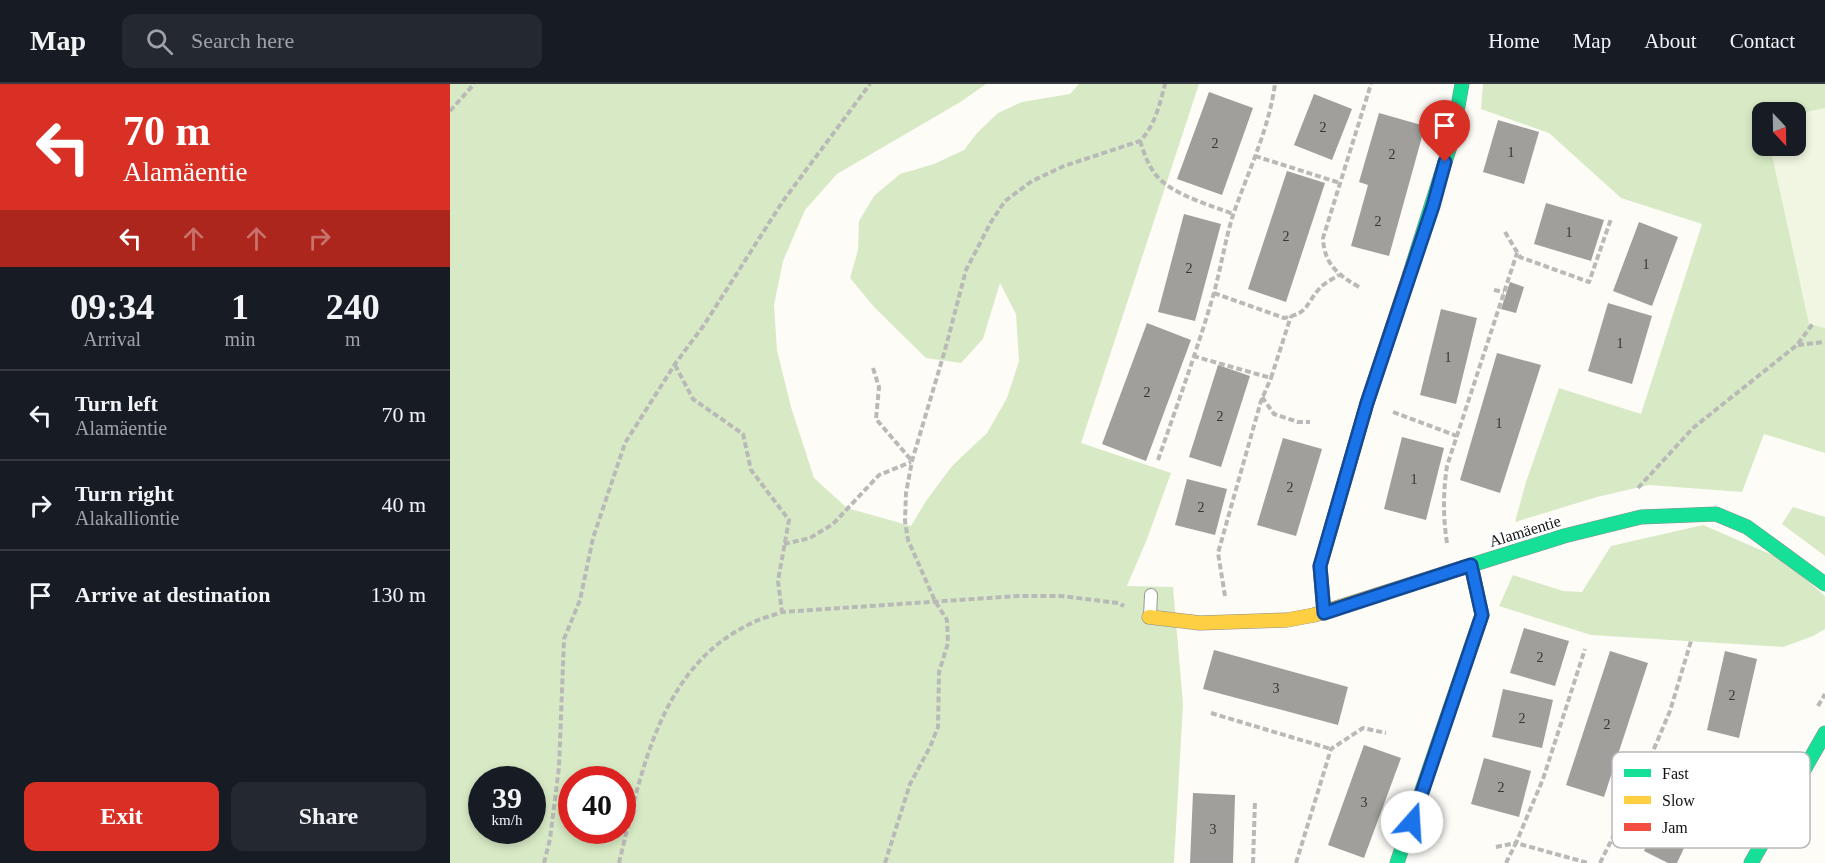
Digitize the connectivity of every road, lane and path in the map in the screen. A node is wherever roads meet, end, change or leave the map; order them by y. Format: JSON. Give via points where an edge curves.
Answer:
{"nodes":[{"id":1,"x":474,"y":84,"type":"edge"},
{"id":2,"x":870,"y":84,"type":"edge"},
{"id":3,"x":1166,"y":84,"type":"edge"},
{"id":4,"x":1275,"y":84,"type":"edge"},
{"id":5,"x":1371,"y":84,"type":"edge"},
{"id":6,"x":1462,"y":84,"type":"edge"},
{"id":7,"x":450,"y":111,"type":"edge"},
{"id":8,"x":1140,"y":141,"type":"junction"},
{"id":9,"x":1255,"y":156,"type":"junction"},
{"id":10,"x":1340,"y":183,"type":"junction"},
{"id":11,"x":1233,"y":214,"type":"junction"},
{"id":12,"x":1611,"y":219,"type":"dead end"},
{"id":13,"x":1505,"y":232,"type":"dead end"},
{"id":14,"x":1517,"y":253,"type":"junction"},
{"id":15,"x":1339,"y":275,"type":"junction"},
{"id":16,"x":1359,"y":287,"type":"dead end"},
{"id":17,"x":1494,"y":290,"type":"dead end"},
{"id":18,"x":1214,"y":292,"type":"junction"},
{"id":19,"x":1504,"y":292,"type":"junction"},
{"id":20,"x":1290,"y":316,"type":"junction"},
{"id":21,"x":1814,"y":322,"type":"dead end"},
{"id":22,"x":1825,"y":342,"type":"edge"},
{"id":23,"x":1797,"y":345,"type":"junction"},
{"id":24,"x":1193,"y":356,"type":"junction"},
{"id":25,"x":675,"y":364,"type":"junction"},
{"id":26,"x":873,"y":368,"type":"dead end"},
{"id":27,"x":1272,"y":378,"type":"junction"},
{"id":28,"x":1262,"y":398,"type":"junction"},
{"id":29,"x":1367,"y":403,"type":"junction"},
{"id":30,"x":1310,"y":422,"type":"dead end"},
{"id":31,"x":1457,"y":436,"type":"junction"},
{"id":32,"x":1158,"y":460,"type":"dead end"},
{"id":33,"x":912,"y":461,"type":"junction"},
{"id":34,"x":1640,"y":486,"type":"dead end"},
{"id":35,"x":784,"y":544,"type":"junction"},
{"id":36,"x":1471,"y":565,"type":"junction"},
{"id":37,"x":1454,"y":570,"type":"junction"},
{"id":38,"x":1825,"y":584,"type":"edge"},
{"id":39,"x":1151,"y":596,"type":"dead end"},
{"id":40,"x":1225,"y":596,"type":"dead end"},
{"id":41,"x":935,"y":601,"type":"junction"},
{"id":42,"x":782,"y":612,"type":"junction"},
{"id":43,"x":1324,"y":613,"type":"junction"},
{"id":44,"x":1149,"y":617,"type":"junction"},
{"id":45,"x":1691,"y":641,"type":"dead end"},
{"id":46,"x":1585,"y":649,"type":"dead end"},
{"id":47,"x":1211,"y":713,"type":"dead end"},
{"id":48,"x":1386,"y":733,"type":"dead end"},
{"id":49,"x":1825,"y":733,"type":"edge"},
{"id":50,"x":1331,"y":749,"type":"junction"},
{"id":51,"x":1653,"y":752,"type":"edge"},
{"id":52,"x":1810,"y":759,"type":"edge"},
{"id":53,"x":1254,"y":800,"type":"dead end"},
{"id":54,"x":1612,"y":839,"type":"edge"},
{"id":55,"x":1516,"y":843,"type":"junction"},
{"id":56,"x":1496,"y":847,"type":"dead end"},
{"id":57,"x":1760,"y":848,"type":"edge"},
{"id":58,"x":544,"y":863,"type":"edge"},
{"id":59,"x":619,"y":863,"type":"edge"},
{"id":60,"x":885,"y":863,"type":"edge"},
{"id":61,"x":1253,"y":863,"type":"edge"},
{"id":62,"x":1296,"y":863,"type":"edge"},
{"id":63,"x":1397,"y":863,"type":"edge"},
{"id":64,"x":1506,"y":863,"type":"edge"},
{"id":65,"x":1588,"y":863,"type":"edge"},
{"id":66,"x":1600,"y":863,"type":"edge"},
{"id":67,"x":1751,"y":863,"type":"edge"}],
"edges":[{"from":1,"to":7,"type":"path"},
{"from":2,"to":25,"type":"path","via":[[783,201],[704,326]]},
{"from":3,"to":8,"type":"path","via":[[1154,119]]},
{"from":4,"to":9,"type":"path"},
{"from":5,"to":10,"type":"path"},
{"from":6,"to":29,"type":"street","via":[[1452,140],[1433,206]]},
{"from":8,"to":11,"type":"path","via":[[1157,177],[1180,193]]},
{"from":8,"to":33,"type":"path","via":[[1064,165],[1032,181],[1005,201],[966,270]]},
{"from":9,"to":10,"type":"path"},
{"from":9,"to":11,"type":"path"},
{"from":10,"to":15,"type":"path","via":[[1323,238],[1323,252]]},
{"from":11,"to":18,"type":"path"},
{"from":12,"to":14,"type":"path","via":[[1589,282]]},
{"from":13,"to":14,"type":"path"},
{"from":14,"to":19,"type":"path"},
{"from":15,"to":16,"type":"path"},
{"from":15,"to":20,"type":"path","via":[[1320,288],[1305,309]]},
{"from":17,"to":19,"type":"path"},
{"from":18,"to":20,"type":"path","via":[[1284,318]]},
{"from":18,"to":24,"type":"path"},
{"from":19,"to":31,"type":"path"},
{"from":20,"to":27,"type":"path"},
{"from":21,"to":23,"type":"path"},
{"from":22,"to":23,"type":"path"},
{"from":23,"to":34,"type":"path","via":[[1693,428]]},
{"from":24,"to":27,"type":"path"},
{"from":24,"to":32,"type":"path"},
{"from":25,"to":35,"type":"path","via":[[693,399],[743,434],[751,470],[789,520]]},
{"from":25,"to":58,"type":"path","via":[[625,443],[593,538],[580,600],[564,639],[559,767]]},
{"from":26,"to":33,"type":"path","via":[[879,387],[876,419]]},
{"from":27,"to":28,"type":"path"},
{"from":28,"to":30,"type":"path","via":[[1274,414]]},
{"from":28,"to":40,"type":"path","via":[[1218,553]]},
{"from":29,"to":31,"type":"path"},
{"from":29,"to":43,"type":"street","via":[[1320,566]]},
{"from":31,"to":37,"type":"path","via":[[1444,491],[1444,522]]},
{"from":33,"to":35,"type":"path","via":[[879,475],[833,524],[810,538]]},
{"from":33,"to":41,"type":"path","via":[[906,493],[908,540]]},
{"from":35,"to":42,"type":"path","via":[[778,581]]},
{"from":36,"to":37,"type":"street","name":"Alamäentie"},
{"from":36,"to":38,"type":"street","name":"Alamäentie","via":[[1641,517],[1716,514],[1747,527]]},
{"from":36,"to":63,"type":"street","via":[[1482,615]]},
{"from":37,"to":43,"type":"street","name":"Alamäentie"},
{"from":39,"to":44,"type":"lane"},
{"from":41,"to":42,"type":"path"},
{"from":41,"to":44,"type":"path","via":[[1061,596],[1118,603]]},
{"from":41,"to":60,"type":"path","via":[[946,620],[948,643],[939,672],[938,727],[910,784]]},
{"from":42,"to":59,"type":"path","via":[[752,623],[720,643],[673,694],[639,783]]},
{"from":43,"to":44,"type":"street","name":"Alamäentie","via":[[1287,620],[1200,623]]},
{"from":45,"to":51,"type":"path","via":[[1670,711]]},
{"from":46,"to":55,"type":"path","via":[[1543,779]]},
{"from":47,"to":50,"type":"path"},
{"from":48,"to":50,"type":"path","via":[[1364,728]]},
{"from":49,"to":52,"type":"street"},
{"from":50,"to":62,"type":"path"},
{"from":53,"to":61,"type":"path"},
{"from":54,"to":66,"type":"path"},
{"from":55,"to":56,"type":"path"},
{"from":55,"to":64,"type":"path"},
{"from":55,"to":65,"type":"path"},
{"from":57,"to":67,"type":"street"}]}
